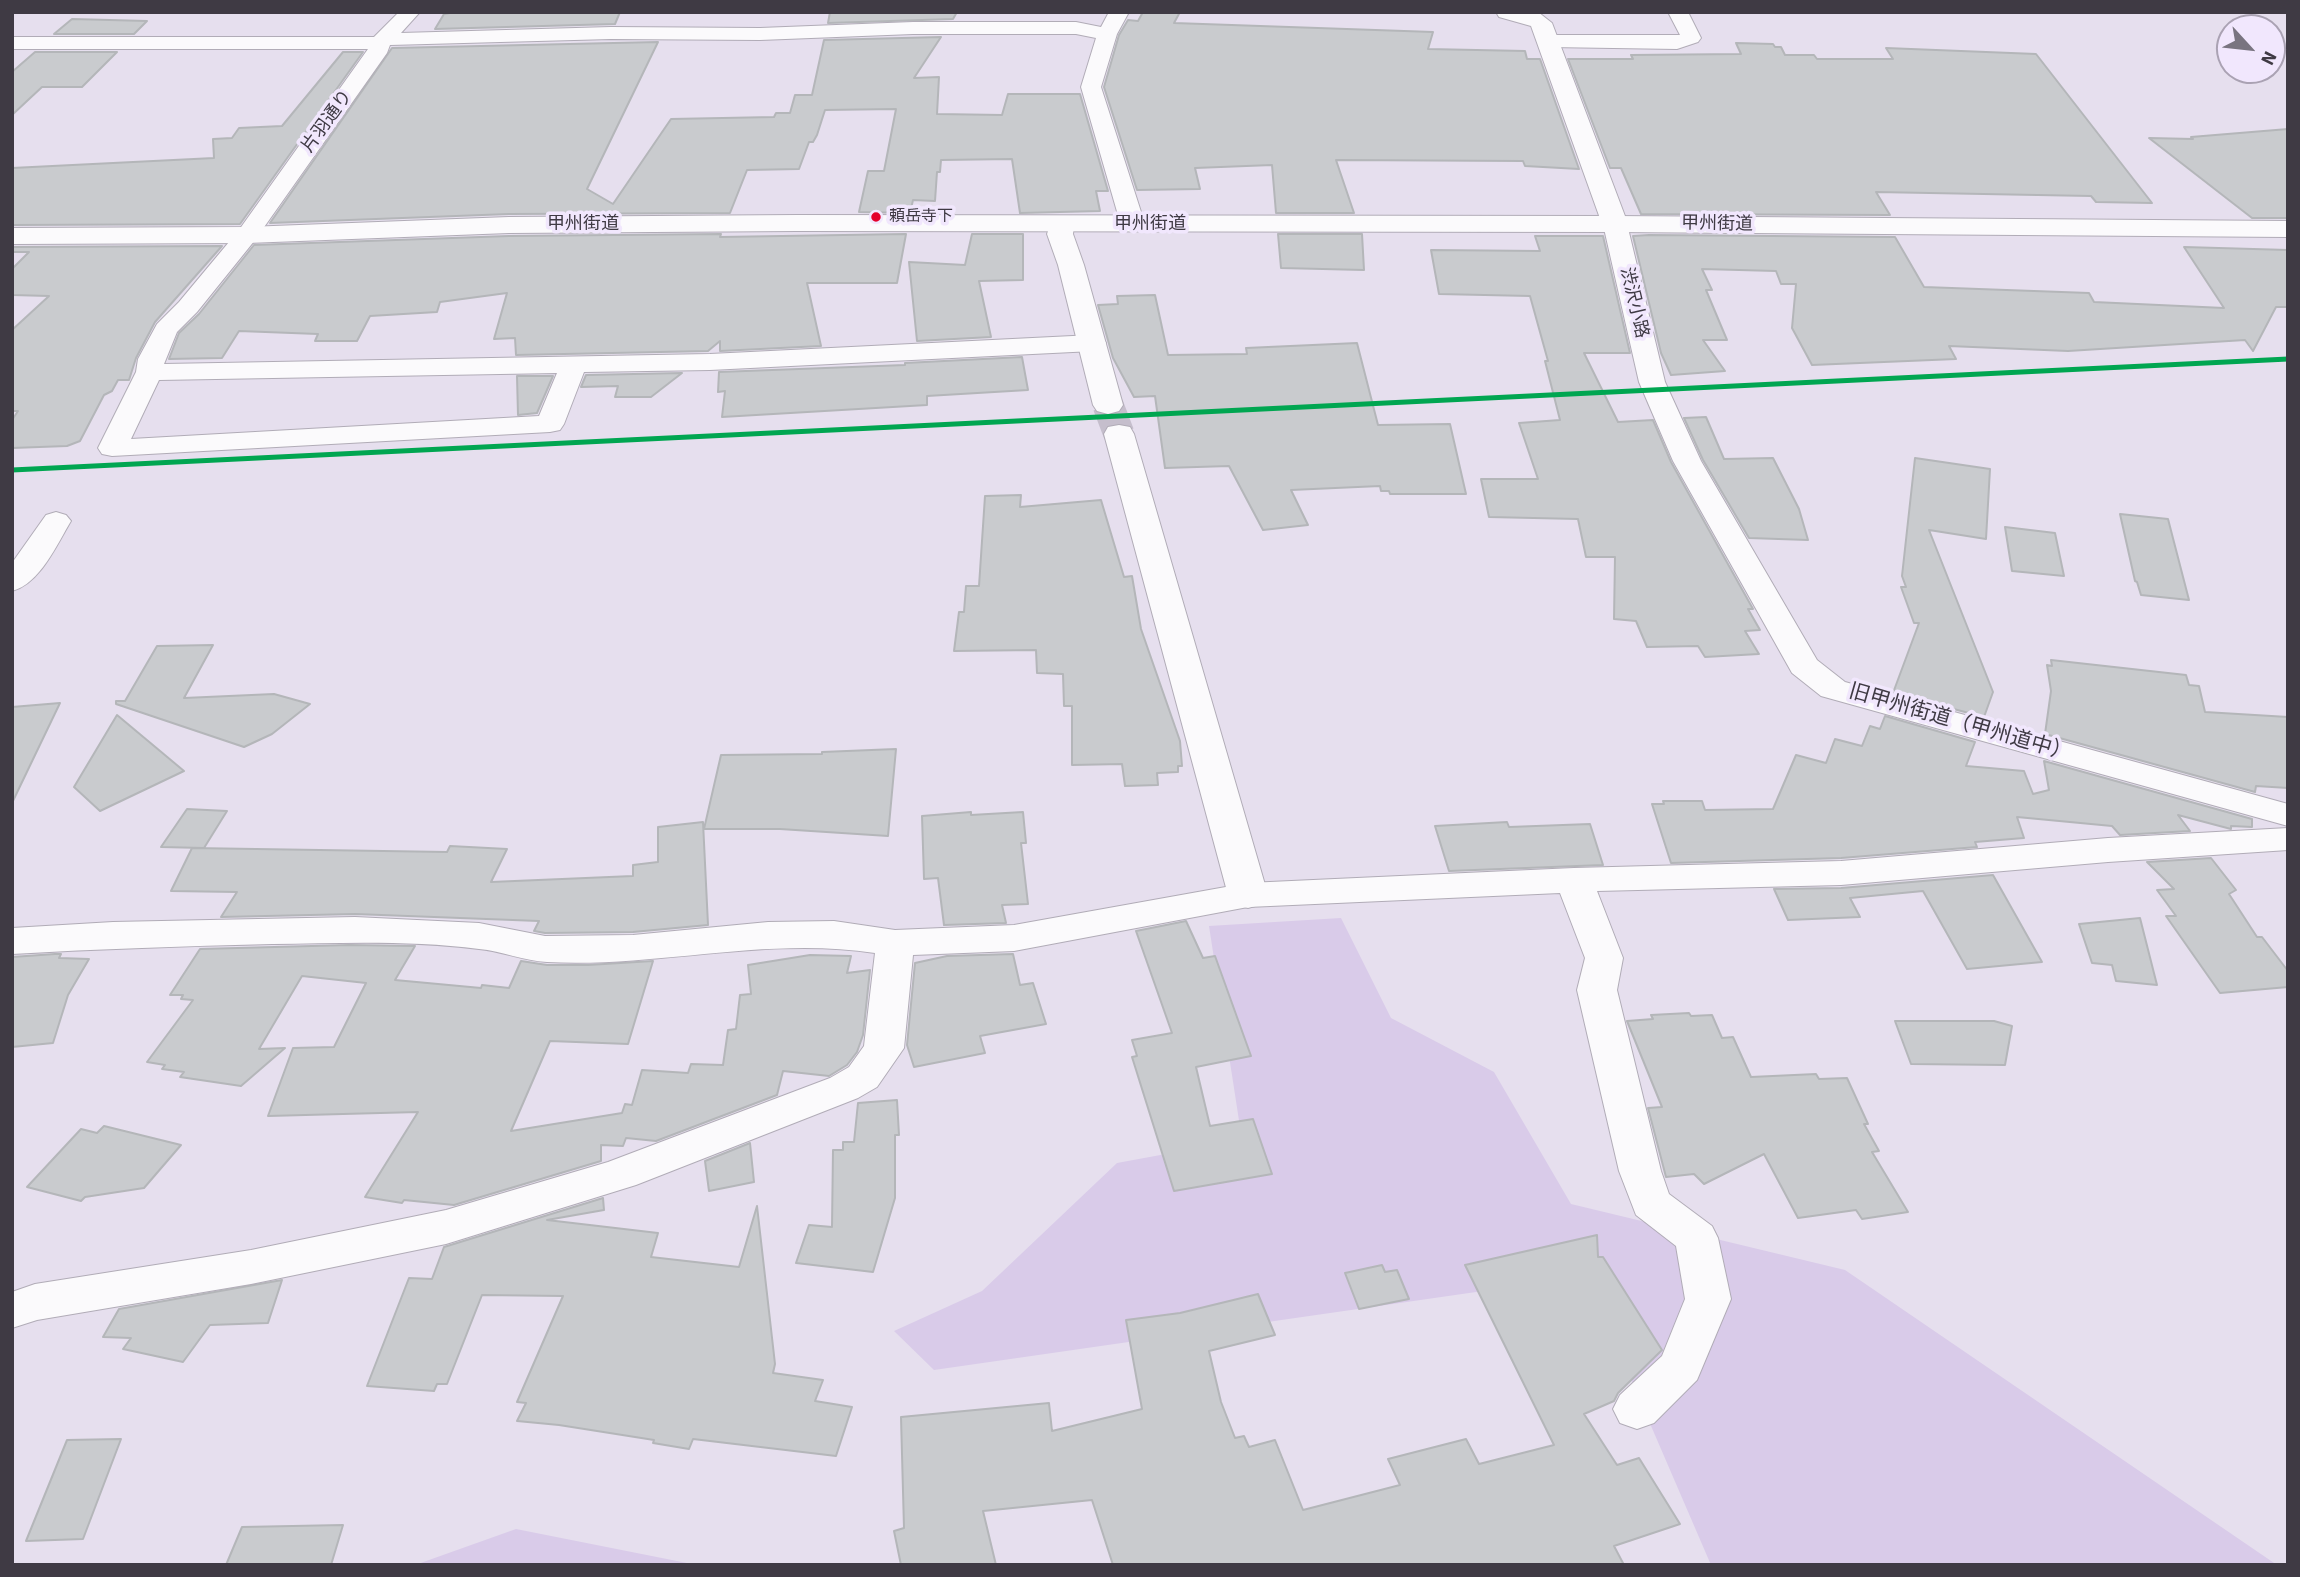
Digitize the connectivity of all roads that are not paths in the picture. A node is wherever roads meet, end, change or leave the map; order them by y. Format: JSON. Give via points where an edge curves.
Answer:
{"nodes":[{"id":1,"x":410,"y":12,"type":"edge"},
{"id":2,"x":724,"y":12,"type":"edge"},
{"id":3,"x":1119,"y":12,"type":"edge"},
{"id":4,"x":1507,"y":12,"type":"edge"},
{"id":5,"x":1678,"y":12,"type":"edge"},
{"id":6,"x":709,"y":33,"type":"junction"},
{"id":7,"x":1107,"y":34,"type":"junction"},
{"id":8,"x":381,"y":41,"type":"junction"},
{"id":9,"x":1549,"y":41,"type":"junction"},
{"id":10,"x":12,"y":43,"type":"edge"},
{"id":11,"x":1615,"y":224,"type":"junction"},
{"id":12,"x":1061,"y":225,"type":"junction"},
{"id":13,"x":1129,"y":225,"type":"junction"},
{"id":14,"x":2288,"y":229,"type":"edge"},
{"id":15,"x":247,"y":235,"type":"junction"},
{"id":16,"x":12,"y":236,"type":"edge"},
{"id":17,"x":1093,"y":343,"type":"junction"},
{"id":18,"x":573,"y":365,"type":"junction"},
{"id":19,"x":149,"y":372,"type":"junction"},
{"id":20,"x":1658,"y":393,"type":"joint"},
{"id":21,"x":56,"y":521,"type":"dead end"},
{"id":22,"x":12,"y":582,"type":"edge"},
{"id":23,"x":2288,"y":815,"type":"edge"},
{"id":24,"x":2288,"y":839,"type":"edge"},
{"id":25,"x":1574,"y":880,"type":"junction"},
{"id":26,"x":1248,"y":894,"type":"junction"},
{"id":27,"x":12,"y":941,"type":"edge"},
{"id":28,"x":895,"y":943,"type":"junction"},
{"id":29,"x":12,"y":1310,"type":"edge"},
{"id":30,"x":1637,"y":1409,"type":"dead end"}],
"edges":[{"from":1,"to":8,"type":"street","name":"片羽通り"},
{"from":2,"to":6,"type":"street"},
{"from":3,"to":7,"type":"street"},
{"from":4,"to":9,"type":"main road","via":[[1541,23]]},
{"from":5,"to":9,"type":"street","via":[[1691,38],[1677,43]]},
{"from":6,"to":7,"type":"street","via":[[1076,28]]},
{"from":6,"to":8,"type":"street"},
{"from":7,"to":13,"type":"street","via":[[1091,87],[1130,215]]},
{"from":8,"to":10,"type":"street"},
{"from":8,"to":15,"type":"street","name":"片羽通り","via":[[377,53]]},
{"from":9,"to":11,"type":"main road"},
{"from":11,"to":13,"type":"main road","name":"甲州街道"},
{"from":11,"to":14,"type":"main road","name":"甲州街道"},
{"from":11,"to":20,"type":"street","name":"渋沢小路"},
{"from":12,"to":13,"type":"main road","name":"甲州街道"},
{"from":12,"to":15,"type":"main road","name":"甲州街道","via":[[509,225]]},
{"from":12,"to":17,"type":"main road"},
{"from":15,"to":16,"type":"main road","name":"甲州街道"},
{"from":15,"to":19,"type":"street","name":"片羽通り","via":[[166,329]]},
{"from":17,"to":18,"type":"street"},
{"from":17,"to":26,"type":"main road"},
{"from":18,"to":19,"type":"street"},
{"from":18,"to":19,"type":"street","name":"片羽通り","via":[[550,424],[112,448]]},
{"from":20,"to":23,"type":"street","name":"旧甲州街道（甲州道中）","via":[[1687,461],[1804,666],[1833,689]]},
{"from":21,"to":22,"type":"street"},
{"from":24,"to":25,"type":"street","via":[[1841,873]]},
{"from":25,"to":26,"type":"street"},
{"from":25,"to":30,"type":"street","via":[[1604,958],[1597,990],[1640,1171],[1651,1203],[1696,1238],[1708,1299],[1681,1367]]},
{"from":26,"to":28,"type":"street","via":[[1014,938]]},
{"from":27,"to":28,"type":"street","via":[[355,930],[479,936],[545,949],[633,948],[768,935],[834,934]]},
{"from":28,"to":29,"type":"street","via":[[884,1048],[863,1077],[844,1088],[621,1174],[446,1227],[251,1267],[35,1302]]}]}
